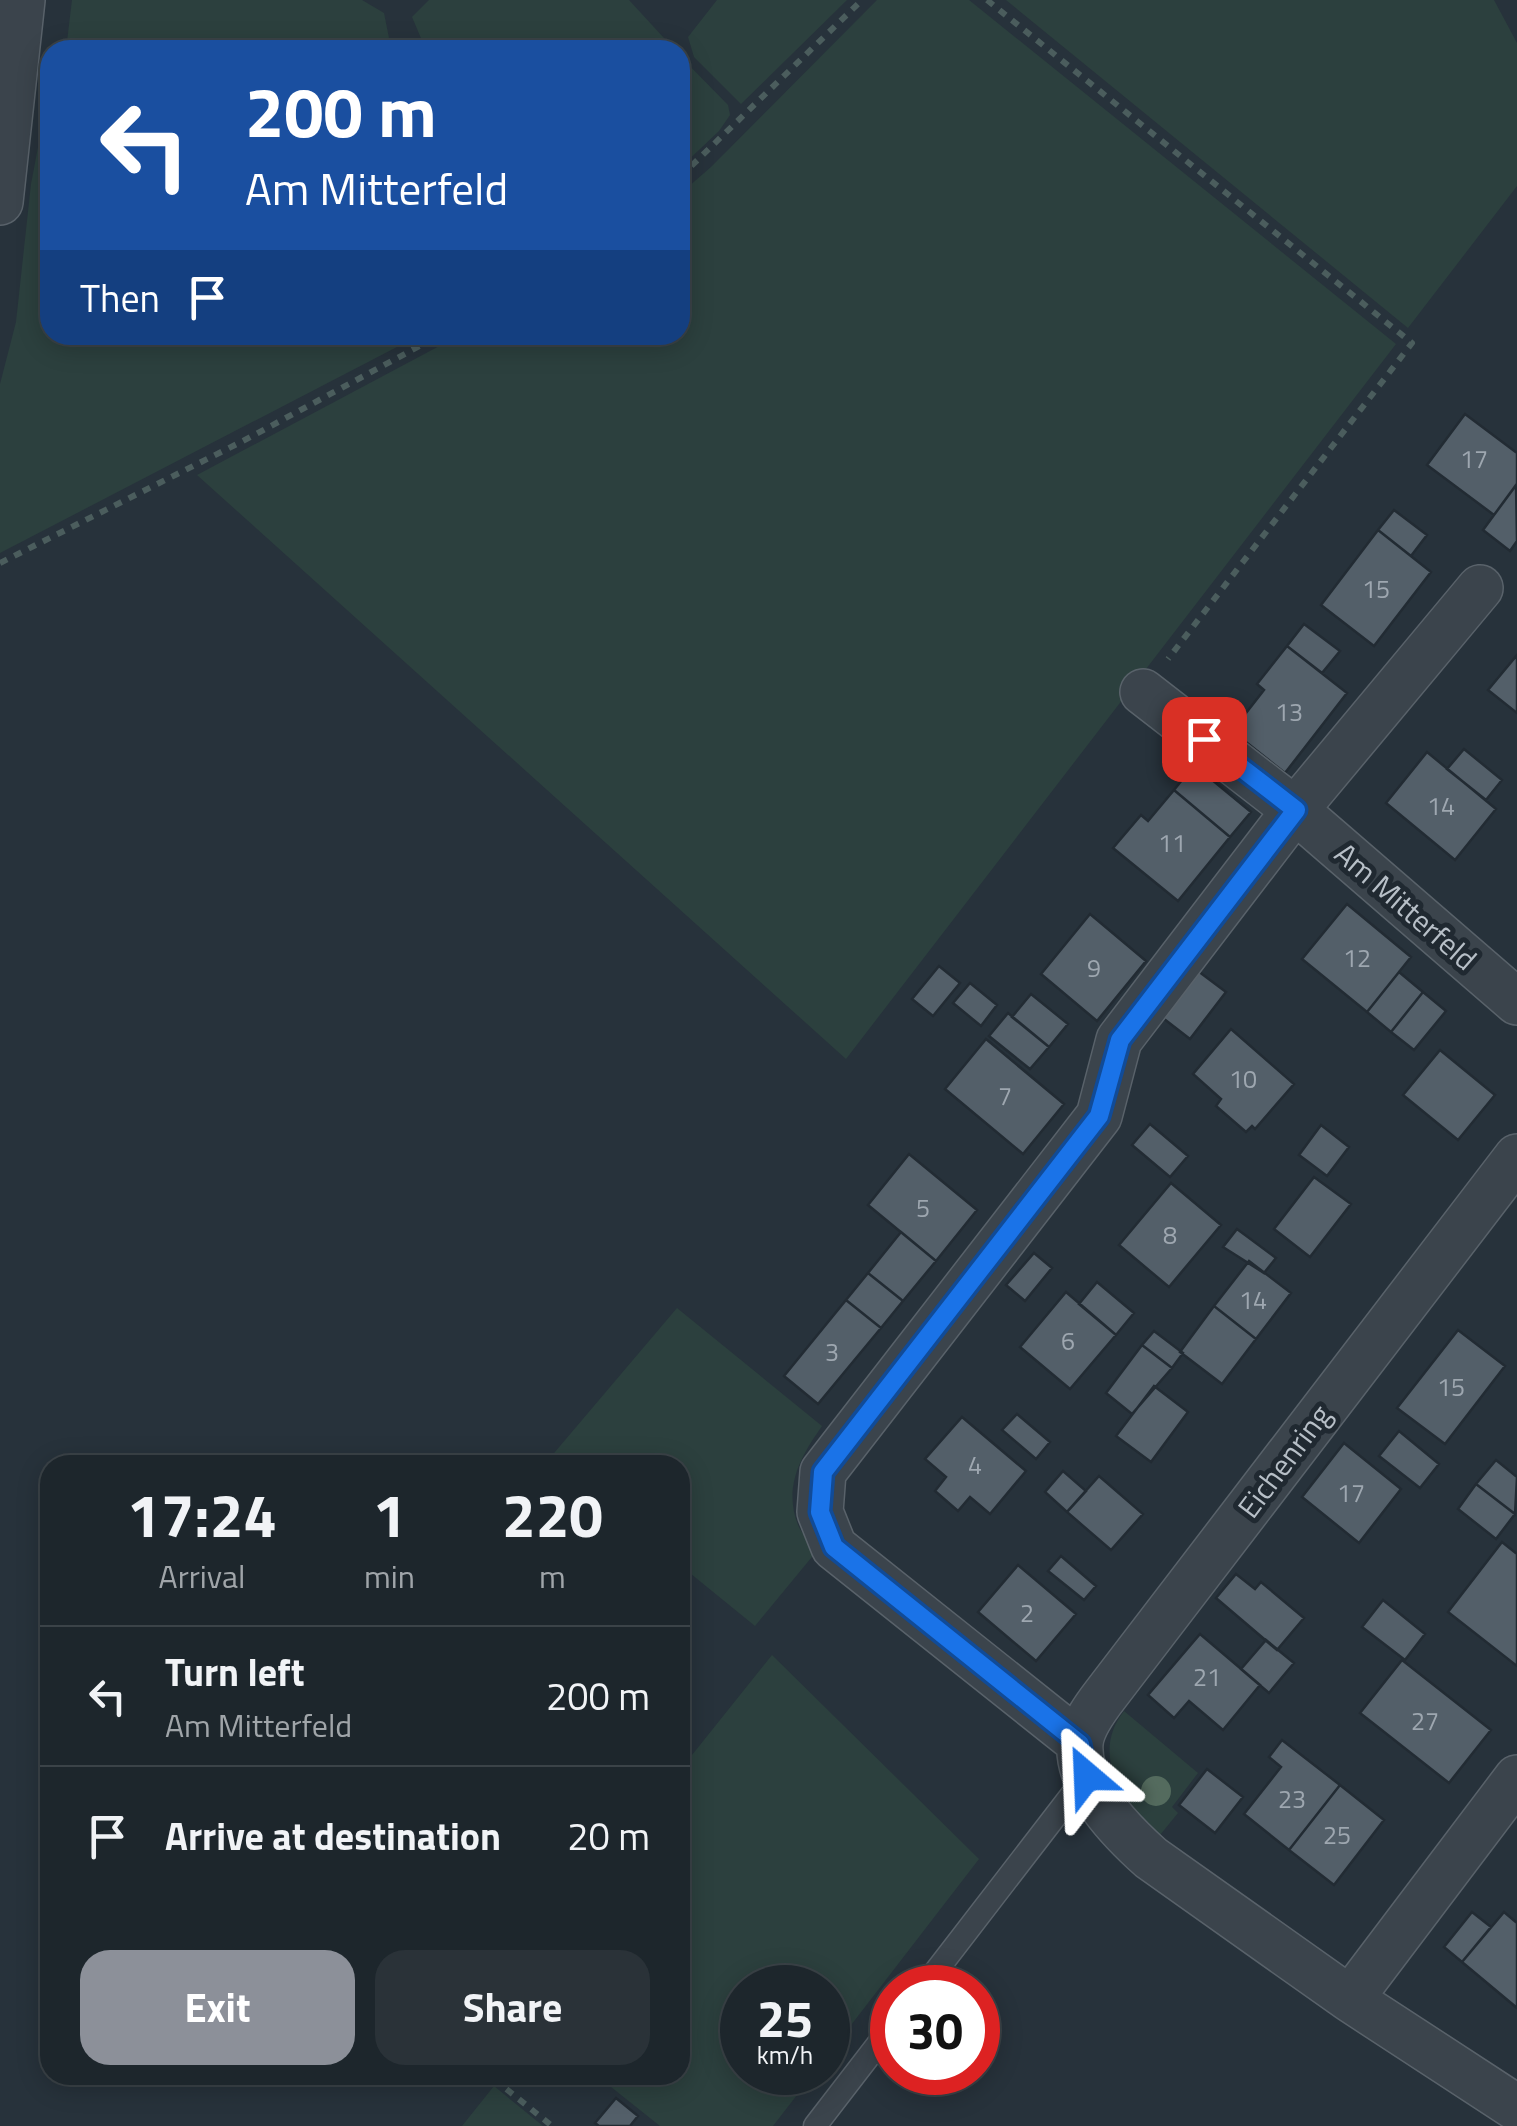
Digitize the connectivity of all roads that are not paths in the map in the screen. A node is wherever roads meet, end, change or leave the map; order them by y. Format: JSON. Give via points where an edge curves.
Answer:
{"nodes":[{"id":1,"x":22,"y":0,"type":"edge"},
{"id":2,"x":0,"y":202,"type":"edge"},
{"id":3,"x":1480,"y":588,"type":"dead end"},
{"id":4,"x":1143,"y":692,"type":"road end"},
{"id":5,"x":1296,"y":810,"type":"junction"},
{"id":6,"x":1517,"y":1002,"type":"edge"},
{"id":7,"x":1517,"y":1156,"type":"edge"},
{"id":8,"x":1084,"y":1760,"type":"junction"},
{"id":9,"x":1517,"y":1778,"type":"edge"},
{"id":10,"x":939,"y":1965,"type":"edge"},
{"id":11,"x":1350,"y":1999,"type":"junction"},
{"id":12,"x":870,"y":2055,"type":"edge"},
{"id":13,"x":1517,"y":2108,"type":"edge"},
{"id":14,"x":816,"y":2126,"type":"edge"}],
"edges":[{"from":1,"to":2,"type":"street"},
{"from":3,"to":5,"type":"street"},
{"from":4,"to":5,"type":"street","name":"Am Mitterfeld"},
{"from":5,"to":6,"type":"street","name":"Am Mitterfeld"},
{"from":5,"to":8,"type":"street","via":[[1120,1040],[1099,1116],[823,1472],[820,1512],[834,1547]]},
{"from":7,"to":8,"type":"street","name":"Eichenring","via":[[1094,1710]]},
{"from":8,"to":10,"type":"lane","name":"Eichenring"},
{"from":8,"to":11,"type":"street","via":[[1101,1806],[1151,1858]]},
{"from":9,"to":11,"type":"street"},
{"from":11,"to":13,"type":"street"},
{"from":12,"to":14,"type":"lane"}]}
